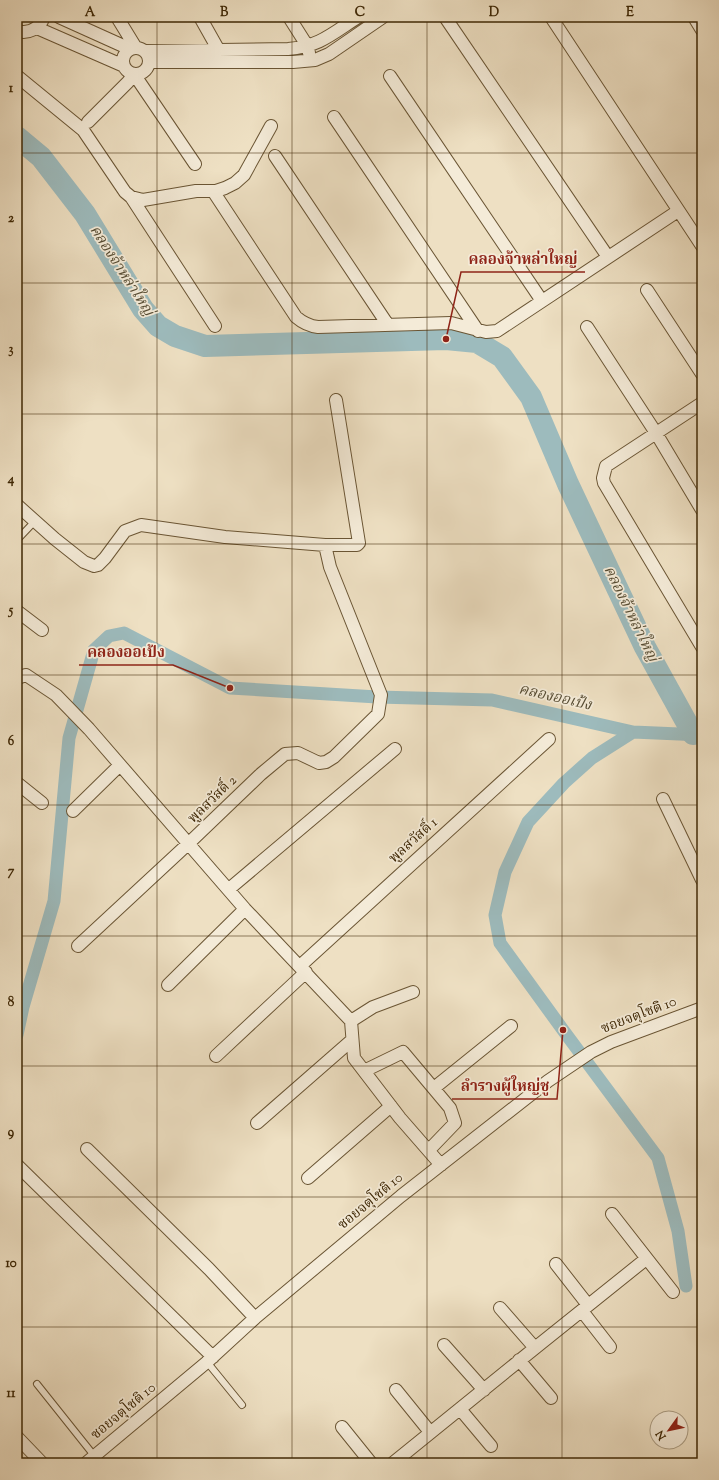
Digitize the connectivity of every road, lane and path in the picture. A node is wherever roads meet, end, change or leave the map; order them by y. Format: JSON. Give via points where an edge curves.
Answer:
{"nodes":[{"id":1,"x":44,"y":17,"type":"edge"},
{"id":2,"x":59,"y":17,"type":"edge"},
{"id":3,"x":117,"y":17,"type":"edge"},
{"id":4,"x":200,"y":17,"type":"edge"},
{"id":5,"x":289,"y":17,"type":"edge"},
{"id":6,"x":358,"y":17,"type":"edge"},
{"id":7,"x":446,"y":17,"type":"edge"},
{"id":8,"x":551,"y":17,"type":"edge"},
{"id":9,"x":694,"y":17,"type":"edge"},
{"id":10,"x":378,"y":18,"type":"edge"},
{"id":11,"x":37,"y":28,"type":"junction"},
{"id":12,"x":702,"y":30,"type":"edge"},
{"id":13,"x":17,"y":31,"type":"edge"},
{"id":14,"x":308,"y":46,"type":"junction"},
{"id":15,"x":218,"y":49,"type":"junction"},
{"id":16,"x":139,"y":53,"type":"junction"},
{"id":17,"x":310,"y":61,"type":"junction"},
{"id":18,"x":218,"y":62,"type":"junction"},
{"id":19,"x":124,"y":66,"type":"junction"},
{"id":20,"x":134,"y":74,"type":"junction"},
{"id":21,"x":17,"y":76,"type":"edge"},
{"id":22,"x":390,"y":76,"type":"dead end"},
{"id":23,"x":334,"y":117,"type":"dead end"},
{"id":24,"x":88,"y":122,"type":"dead end"},
{"id":25,"x":271,"y":126,"type":"dead end"},
{"id":26,"x":275,"y":156,"type":"dead end"},
{"id":27,"x":195,"y":164,"type":"dead end"},
{"id":28,"x":213,"y":190,"type":"junction"},
{"id":29,"x":131,"y":197,"type":"junction"},
{"id":30,"x":678,"y":211,"type":"junction"},
{"id":31,"x":702,"y":246,"type":"edge"},
{"id":32,"x":608,"y":257,"type":"junction"},
{"id":33,"x":647,"y":290,"type":"dead end"},
{"id":34,"x":542,"y":301,"type":"junction"},
{"id":35,"x":388,"y":325,"type":"junction"},
{"id":36,"x":215,"y":326,"type":"dead end"},
{"id":37,"x":587,"y":327,"type":"dead end"},
{"id":38,"x":478,"y":331,"type":"junction"},
{"id":39,"x":702,"y":374,"type":"edge"},
{"id":40,"x":336,"y":400,"type":"dead end"},
{"id":41,"x":702,"y":403,"type":"edge"},
{"id":42,"x":656,"y":433,"type":"junction"},
{"id":43,"x":17,"y":505,"type":"edge"},
{"id":44,"x":702,"y":510,"type":"edge"},
{"id":45,"x":35,"y":521,"type":"junction"},
{"id":46,"x":17,"y":540,"type":"edge"},
{"id":47,"x":325,"y":545,"type":"junction"},
{"id":48,"x":17,"y":611,"type":"edge"},
{"id":49,"x":42,"y":630,"type":"dead end"},
{"id":50,"x":702,"y":647,"type":"edge"},
{"id":51,"x":17,"y":678,"type":"edge"},
{"id":52,"x":549,"y":739,"type":"dead end"},
{"id":53,"x":395,"y":749,"type":"dead end"},
{"id":54,"x":120,"y":765,"type":"junction"},
{"id":55,"x":17,"y":784,"type":"edge"},
{"id":56,"x":663,"y":799,"type":"dead end"},
{"id":57,"x":42,"y":803,"type":"dead end"},
{"id":58,"x":73,"y":811,"type":"dead end"},
{"id":59,"x":189,"y":843,"type":"junction"},
{"id":60,"x":702,"y":880,"type":"edge"},
{"id":61,"x":229,"y":889,"type":"junction"},
{"id":62,"x":245,"y":909,"type":"junction"},
{"id":63,"x":78,"y":946,"type":"dead end"},
{"id":64,"x":303,"y":969,"type":"junction"},
{"id":65,"x":168,"y":985,"type":"dead end"},
{"id":66,"x":413,"y":992,"type":"dead end"},
{"id":67,"x":702,"y":1008,"type":"edge"},
{"id":68,"x":351,"y":1021,"type":"junction"},
{"id":69,"x":511,"y":1026,"type":"dead end"},
{"id":70,"x":352,"y":1040,"type":"junction"},
{"id":71,"x":216,"y":1056,"type":"dead end"},
{"id":72,"x":364,"y":1071,"type":"junction"},
{"id":73,"x":434,"y":1088,"type":"junction"},
{"id":74,"x":392,"y":1106,"type":"junction"},
{"id":75,"x":257,"y":1123,"type":"dead end"},
{"id":76,"x":87,"y":1149,"type":"dead end"},
{"id":77,"x":429,"y":1150,"type":"junction"},
{"id":78,"x":17,"y":1165,"type":"edge"},
{"id":79,"x":441,"y":1165,"type":"junction"},
{"id":80,"x":308,"y":1178,"type":"dead end"},
{"id":81,"x":612,"y":1214,"type":"dead end"},
{"id":82,"x":646,"y":1259,"type":"junction"},
{"id":83,"x":556,"y":1264,"type":"dead end"},
{"id":84,"x":673,"y":1292,"type":"dead end"},
{"id":85,"x":500,"y":1308,"type":"dead end"},
{"id":86,"x":585,"y":1308,"type":"junction"},
{"id":87,"x":255,"y":1318,"type":"junction"},
{"id":88,"x":444,"y":1345,"type":"dead end"},
{"id":89,"x":610,"y":1347,"type":"dead end"},
{"id":90,"x":534,"y":1348,"type":"junction"},
{"id":91,"x":210,"y":1359,"type":"junction"},
{"id":92,"x":519,"y":1360,"type":"junction"},
{"id":93,"x":37,"y":1384,"type":"dead end"},
{"id":94,"x":396,"y":1390,"type":"dead end"},
{"id":95,"x":484,"y":1390,"type":"junction"},
{"id":96,"x":551,"y":1398,"type":"dead end"},
{"id":97,"x":242,"y":1405,"type":"dead end"},
{"id":98,"x":460,"y":1409,"type":"junction"},
{"id":99,"x":342,"y":1427,"type":"dead end"},
{"id":100,"x":430,"y":1432,"type":"junction"},
{"id":101,"x":17,"y":1438,"type":"edge"},
{"id":102,"x":491,"y":1446,"type":"dead end"},
{"id":103,"x":94,"y":1461,"type":"edge"},
{"id":104,"x":397,"y":1462,"type":"edge"},
{"id":105,"x":42,"y":1463,"type":"edge"},
{"id":106,"x":371,"y":1463,"type":"edge"}],
"edges":[{"from":1,"to":11,"type":"street"},
{"from":2,"to":16,"type":"street"},
{"from":3,"to":16,"type":"street"},
{"from":4,"to":15,"type":"street"},
{"from":5,"to":14,"type":"street"},
{"from":6,"to":14,"type":"street","via":[[321,41]]},
{"from":7,"to":32,"type":"street"},
{"from":8,"to":30,"type":"street"},
{"from":9,"to":12,"type":"street"},
{"from":10,"to":17,"type":"street","via":[[329,54]]},
{"from":11,"to":13,"type":"street","via":[[25,32]]},
{"from":11,"to":19,"type":"street"},
{"from":14,"to":15,"type":"street"},
{"from":14,"to":17,"type":"street"},
{"from":15,"to":16,"type":"street"},
{"from":15,"to":18,"type":"street"},
{"from":16,"to":18,"type":"street"},
{"from":16,"to":19,"type":"street","via":[[127,52],[123,58]]},
{"from":16,"to":20,"type":"street","via":[[145,70]]},
{"from":17,"to":18,"type":"street"},
{"from":19,"to":20,"type":"street"},
{"from":20,"to":24,"type":"street"},
{"from":20,"to":27,"type":"street"},
{"from":21,"to":29,"type":"street","via":[[83,130]]},
{"from":22,"to":34,"type":"street"},
{"from":23,"to":38,"type":"street"},
{"from":25,"to":28,"type":"street","via":[[244,175],[225,188]]},
{"from":26,"to":35,"type":"street"},
{"from":28,"to":29,"type":"street","via":[[151,200]]},
{"from":28,"to":35,"type":"street","via":[[296,317],[302,322],[318,328]]},
{"from":29,"to":36,"type":"street"},
{"from":30,"to":31,"type":"street"},
{"from":30,"to":32,"type":"street"},
{"from":32,"to":34,"type":"street"},
{"from":33,"to":39,"type":"street"},
{"from":34,"to":38,"type":"street","via":[[496,331]]},
{"from":35,"to":38,"type":"street","via":[[450,323]]},
{"from":37,"to":42,"type":"street"},
{"from":40,"to":47,"type":"street","via":[[359,543]]},
{"from":41,"to":42,"type":"street"},
{"from":42,"to":44,"type":"street"},
{"from":42,"to":50,"type":"street","via":[[606,466],[604,483]]},
{"from":43,"to":45,"type":"street"},
{"from":45,"to":46,"type":"lane"},
{"from":45,"to":47,"type":"street","via":[[84,562],[94,566],[105,558],[125,531],[141,525],[225,537]]},
{"from":47,"to":59,"type":"street","name":"พูลสวัสดิ์ 2","via":[[330,566],[381,695],[378,714],[326,762],[313,761],[298,753],[285,754]]},
{"from":48,"to":49,"type":"street"},
{"from":51,"to":54,"type":"street","via":[[26,675],[56,695]]},
{"from":52,"to":64,"type":"street","name":"พูลสวัสดิ์ 1"},
{"from":53,"to":61,"type":"street"},
{"from":54,"to":58,"type":"street"},
{"from":54,"to":59,"type":"street"},
{"from":55,"to":57,"type":"street"},
{"from":56,"to":60,"type":"street"},
{"from":59,"to":61,"type":"street"},
{"from":59,"to":63,"type":"street","name":"พูลสวัสดิ์ 2"},
{"from":61,"to":62,"type":"street"},
{"from":62,"to":64,"type":"street"},
{"from":62,"to":65,"type":"street"},
{"from":64,"to":68,"type":"street"},
{"from":64,"to":71,"type":"street","name":"พูลสวัสดิ์ 1"},
{"from":66,"to":68,"type":"street","via":[[374,1007]]},
{"from":67,"to":79,"type":"street","name":"ซอยจตุโชติ 10","via":[[611,1042],[582,1058],[548,1080]]},
{"from":68,"to":70,"type":"street"},
{"from":69,"to":73,"type":"street"},
{"from":70,"to":72,"type":"street","via":[[354,1058]]},
{"from":70,"to":75,"type":"street"},
{"from":72,"to":73,"type":"street","via":[[403,1052]]},
{"from":72,"to":74,"type":"street"},
{"from":73,"to":77,"type":"street","via":[[450,1108],[455,1123]]},
{"from":74,"to":77,"type":"street"},
{"from":74,"to":80,"type":"street"},
{"from":76,"to":87,"type":"street"},
{"from":77,"to":79,"type":"street"},
{"from":78,"to":91,"type":"street"},
{"from":79,"to":87,"type":"street","name":"ซอยจตุโชติ 10"},
{"from":81,"to":82,"type":"street"},
{"from":82,"to":84,"type":"street"},
{"from":82,"to":86,"type":"street"},
{"from":83,"to":86,"type":"street"},
{"from":85,"to":90,"type":"street"},
{"from":86,"to":89,"type":"street"},
{"from":86,"to":90,"type":"street"},
{"from":87,"to":91,"type":"street","name":"ซอยจตุโชติ 10"},
{"from":88,"to":95,"type":"street"},
{"from":90,"to":92,"type":"street"},
{"from":91,"to":97,"type":"lane"},
{"from":91,"to":103,"type":"street","name":"ซอยจตุโชติ 10"},
{"from":92,"to":95,"type":"street"},
{"from":92,"to":96,"type":"street"},
{"from":93,"to":103,"type":"lane"},
{"from":94,"to":100,"type":"street"},
{"from":95,"to":98,"type":"street"},
{"from":98,"to":100,"type":"street"},
{"from":98,"to":102,"type":"street"},
{"from":99,"to":106,"type":"street"},
{"from":100,"to":104,"type":"street"},
{"from":101,"to":105,"type":"street"}]}
